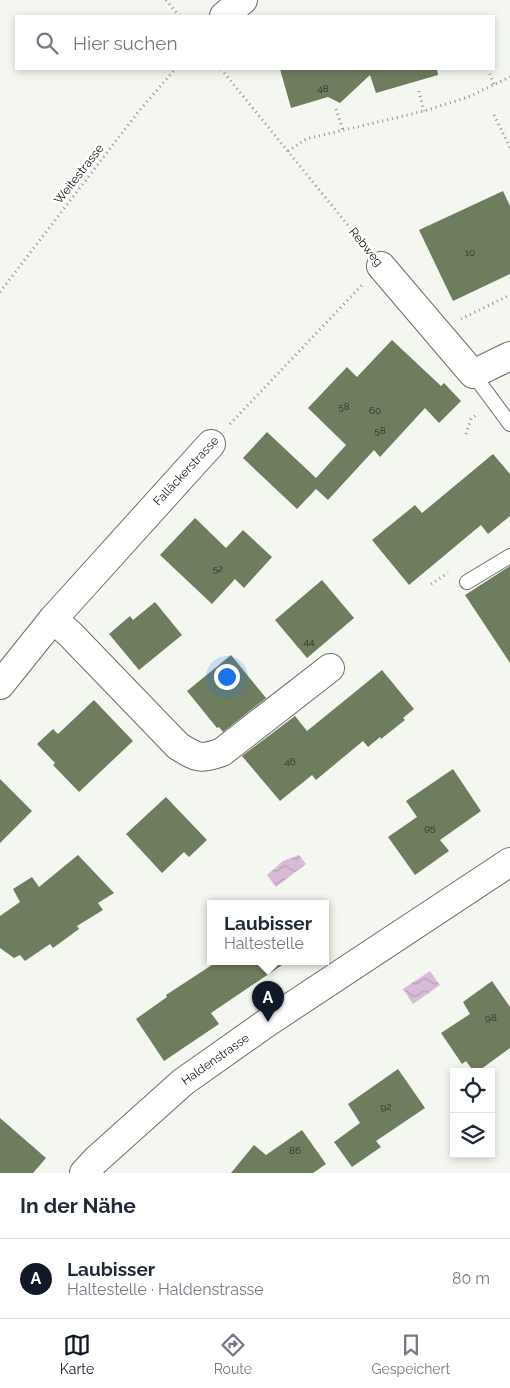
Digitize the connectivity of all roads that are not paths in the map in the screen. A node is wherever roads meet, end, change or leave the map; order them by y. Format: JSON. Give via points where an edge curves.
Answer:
{"nodes":[{"id":1,"x":243,"y":0,"type":"edge"},
{"id":2,"x":225,"y":15,"type":"edge"},
{"id":3,"x":381,"y":266,"type":"road end"},
{"id":4,"x":510,"y":356,"type":"edge"},
{"id":5,"x":473,"y":374,"type":"junction"},
{"id":6,"x":510,"y":424,"type":"edge"},
{"id":7,"x":211,"y":444,"type":"road end"},
{"id":8,"x":510,"y":556,"type":"edge"},
{"id":9,"x":467,"y":582,"type":"dead end"},
{"id":10,"x":53,"y":619,"type":"junction"},
{"id":11,"x":330,"y":668,"type":"dead end"},
{"id":12,"x":0,"y":685,"type":"edge"},
{"id":13,"x":510,"y":862,"type":"edge"},
{"id":14,"x":84,"y":1173,"type":"edge"}],
"edges":[{"from":1,"to":2,"type":"street"},
{"from":3,"to":5,"type":"street","name":"Rebweg"},
{"from":4,"to":5,"type":"street"},
{"from":5,"to":6,"type":"lane","name":"Rebweg"},
{"from":7,"to":10,"type":"street","name":"Falläckerstrasse"},
{"from":8,"to":9,"type":"lane"},
{"from":10,"to":11,"type":"street","via":[[178,746],[192,755],[206,758],[222,752]]},
{"from":10,"to":12,"type":"street","name":"Falläckerstrasse"},
{"from":13,"to":14,"type":"street","name":"Haldenstrasse","via":[[183,1082]]}]}
